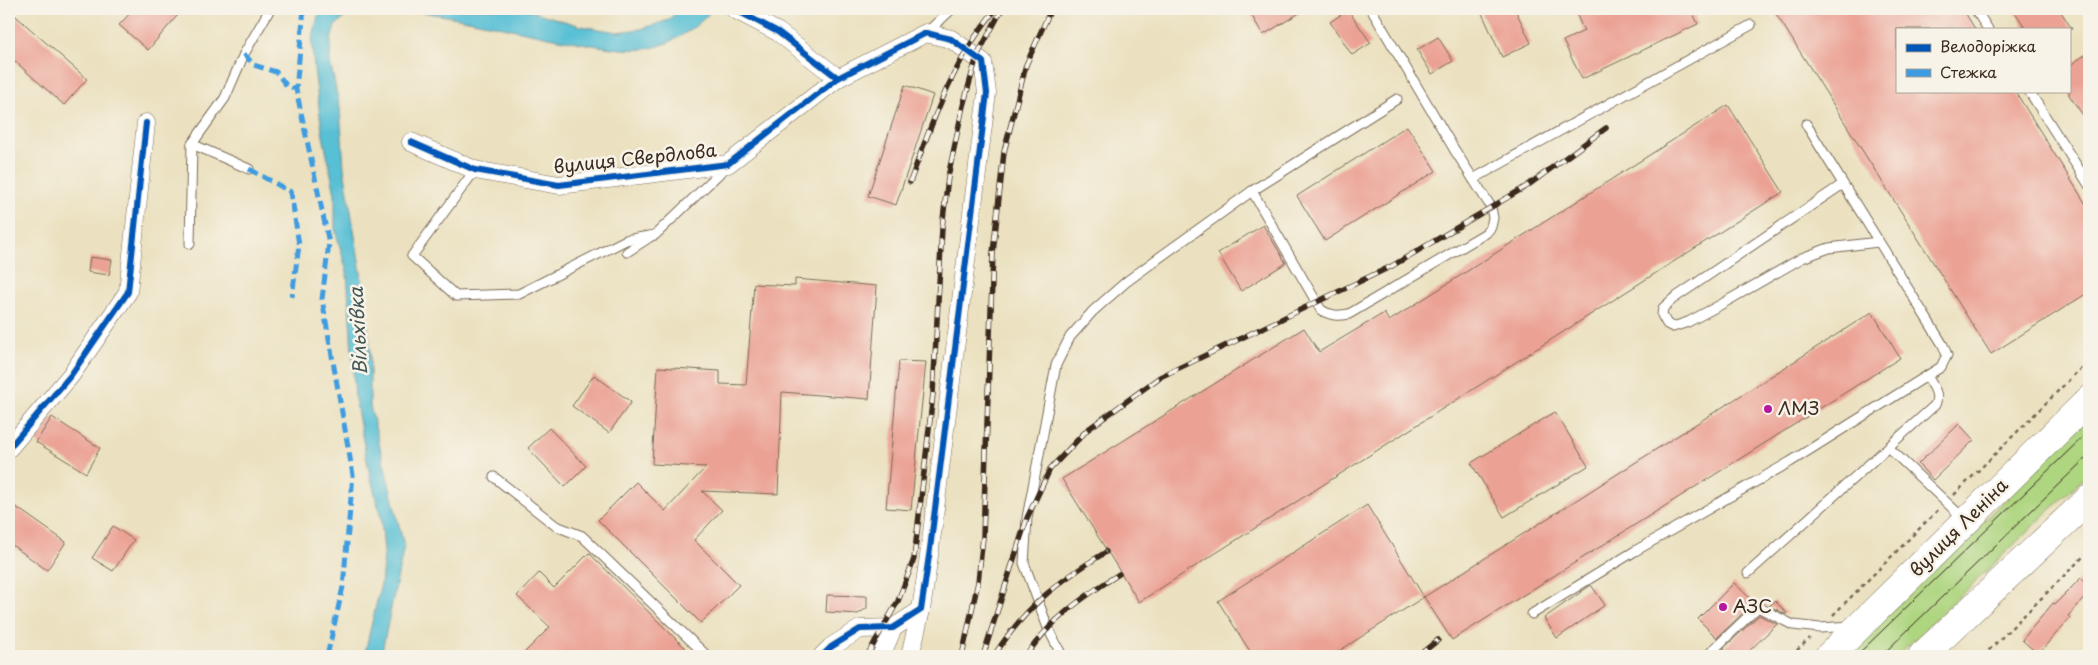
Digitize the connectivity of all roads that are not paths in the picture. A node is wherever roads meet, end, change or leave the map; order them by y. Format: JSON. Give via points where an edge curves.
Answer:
{"nodes":[{"id":1,"x":270,"y":9,"type":"edge"},
{"id":2,"x":734,"y":9,"type":"edge"},
{"id":3,"x":952,"y":9,"type":"edge"},
{"id":4,"x":1372,"y":9,"type":"edge"},
{"id":5,"x":1975,"y":9,"type":"edge"},
{"id":6,"x":1751,"y":26,"type":"dead end"},
{"id":7,"x":1987,"y":28,"type":"edge"},
{"id":8,"x":926,"y":33,"type":"junction"},
{"id":9,"x":838,"y":78,"type":"junction"},
{"id":10,"x":2030,"y":92,"type":"edge"},
{"id":11,"x":1397,"y":99,"type":"dead end"},
{"id":12,"x":146,"y":123,"type":"dead end"},
{"id":13,"x":1806,"y":124,"type":"dead end"},
{"id":14,"x":411,"y":142,"type":"dead end"},
{"id":15,"x":192,"y":144,"type":"junction"},
{"id":16,"x":728,"y":164,"type":"junction"},
{"id":17,"x":249,"y":169,"type":"dead end"},
{"id":18,"x":475,"y":170,"type":"junction"},
{"id":19,"x":1473,"y":180,"type":"junction"},
{"id":20,"x":1842,"y":184,"type":"junction"},
{"id":21,"x":2089,"y":185,"type":"edge"},
{"id":22,"x":1252,"y":191,"type":"junction"},
{"id":23,"x":655,"y":235,"type":"junction"},
{"id":24,"x":1878,"y":242,"type":"junction"},
{"id":25,"x":190,"y":244,"type":"dead end"},
{"id":26,"x":628,"y":252,"type":"dead end"},
{"id":27,"x":1928,"y":376,"type":"junction"},
{"id":28,"x":2089,"y":400,"type":"edge"},
{"id":29,"x":9,"y":448,"type":"edge"},
{"id":30,"x":1889,"y":448,"type":"junction"},
{"id":31,"x":494,"y":476,"type":"dead end"},
{"id":32,"x":2089,"y":499,"type":"edge"},
{"id":33,"x":1967,"y":521,"type":"junction"},
{"id":34,"x":1748,"y":573,"type":"dead end"},
{"id":35,"x":921,"y":610,"type":"junction"},
{"id":36,"x":1532,"y":614,"type":"dead end"},
{"id":37,"x":1861,"y":626,"type":"junction"},
{"id":38,"x":893,"y":628,"type":"junction"},
{"id":39,"x":707,"y":656,"type":"edge"},
{"id":40,"x":822,"y":656,"type":"edge"},
{"id":41,"x":881,"y":656,"type":"edge"},
{"id":42,"x":910,"y":656,"type":"edge"},
{"id":43,"x":1062,"y":656,"type":"edge"},
{"id":44,"x":1711,"y":656,"type":"edge"},
{"id":45,"x":1829,"y":656,"type":"edge"},
{"id":46,"x":1922,"y":656,"type":"edge"}],
"edges":[{"from":1,"to":15,"type":"lane","via":[[244,54],[225,98]]},
{"from":2,"to":9,"type":"street","via":[[778,32]]},
{"from":3,"to":8,"type":"lane"},
{"from":4,"to":19,"type":"lane"},
{"from":5,"to":7,"type":"lane"},
{"from":6,"to":19,"type":"lane"},
{"from":8,"to":9,"type":"street","name":"вулиця Свердлова"},
{"from":8,"to":35,"type":"street","via":[[950,39],[983,62],[987,93]]},
{"from":9,"to":16,"type":"street","name":"вулиця Свердлова"},
{"from":10,"to":21,"type":"lane"},
{"from":11,"to":22,"type":"lane"},
{"from":12,"to":29,"type":"street","via":[[128,292],[71,375]]},
{"from":13,"to":20,"type":"lane"},
{"from":14,"to":18,"type":"street","name":"вулиця Свердлова"},
{"from":15,"to":17,"type":"lane"},
{"from":15,"to":25,"type":"lane"},
{"from":16,"to":18,"type":"street","name":"вулиця Свердлова","via":[[559,185]]},
{"from":16,"to":23,"type":"lane"},
{"from":18,"to":23,"type":"lane","via":[[412,256],[456,296],[519,294],[626,240]]},
{"from":19,"to":22,"type":"lane","via":[[1491,207],[1494,218],[1486,233],[1349,314],[1339,316],[1321,310]]},
{"from":20,"to":24,"type":"lane"},
{"from":20,"to":24,"type":"lane","via":[[1673,299],[1663,308],[1662,315],[1667,324],[1673,327],[1681,325],[1802,258],[1829,248]]},
{"from":22,"to":43,"type":"lane","via":[[1133,277],[1093,311],[1070,337],[1056,365],[1027,518],[1024,563]]},
{"from":23,"to":26,"type":"lane"},
{"from":24,"to":27,"type":"lane","via":[[1947,355],[1941,367]]},
{"from":27,"to":30,"type":"lane","via":[[1938,399],[1935,405]]},
{"from":27,"to":36,"type":"lane","via":[[1790,462]]},
{"from":28,"to":33,"type":"main road","name":"вулиця Леніна"},
{"from":30,"to":33,"type":"lane"},
{"from":30,"to":34,"type":"lane"},
{"from":31,"to":39,"type":"lane","via":[[556,526],[582,536]]},
{"from":32,"to":46,"type":"main road"},
{"from":33,"to":37,"type":"main road","name":"вулиця Леніна"},
{"from":35,"to":38,"type":"street"},
{"from":35,"to":42,"type":"street"},
{"from":37,"to":44,"type":"lane","via":[[1820,628],[1794,625],[1758,607],[1711,652]]},
{"from":37,"to":45,"type":"main road","name":"вулиця Леніна"},
{"from":38,"to":40,"type":"street","via":[[860,629]]},
{"from":38,"to":41,"type":"street"}]}
